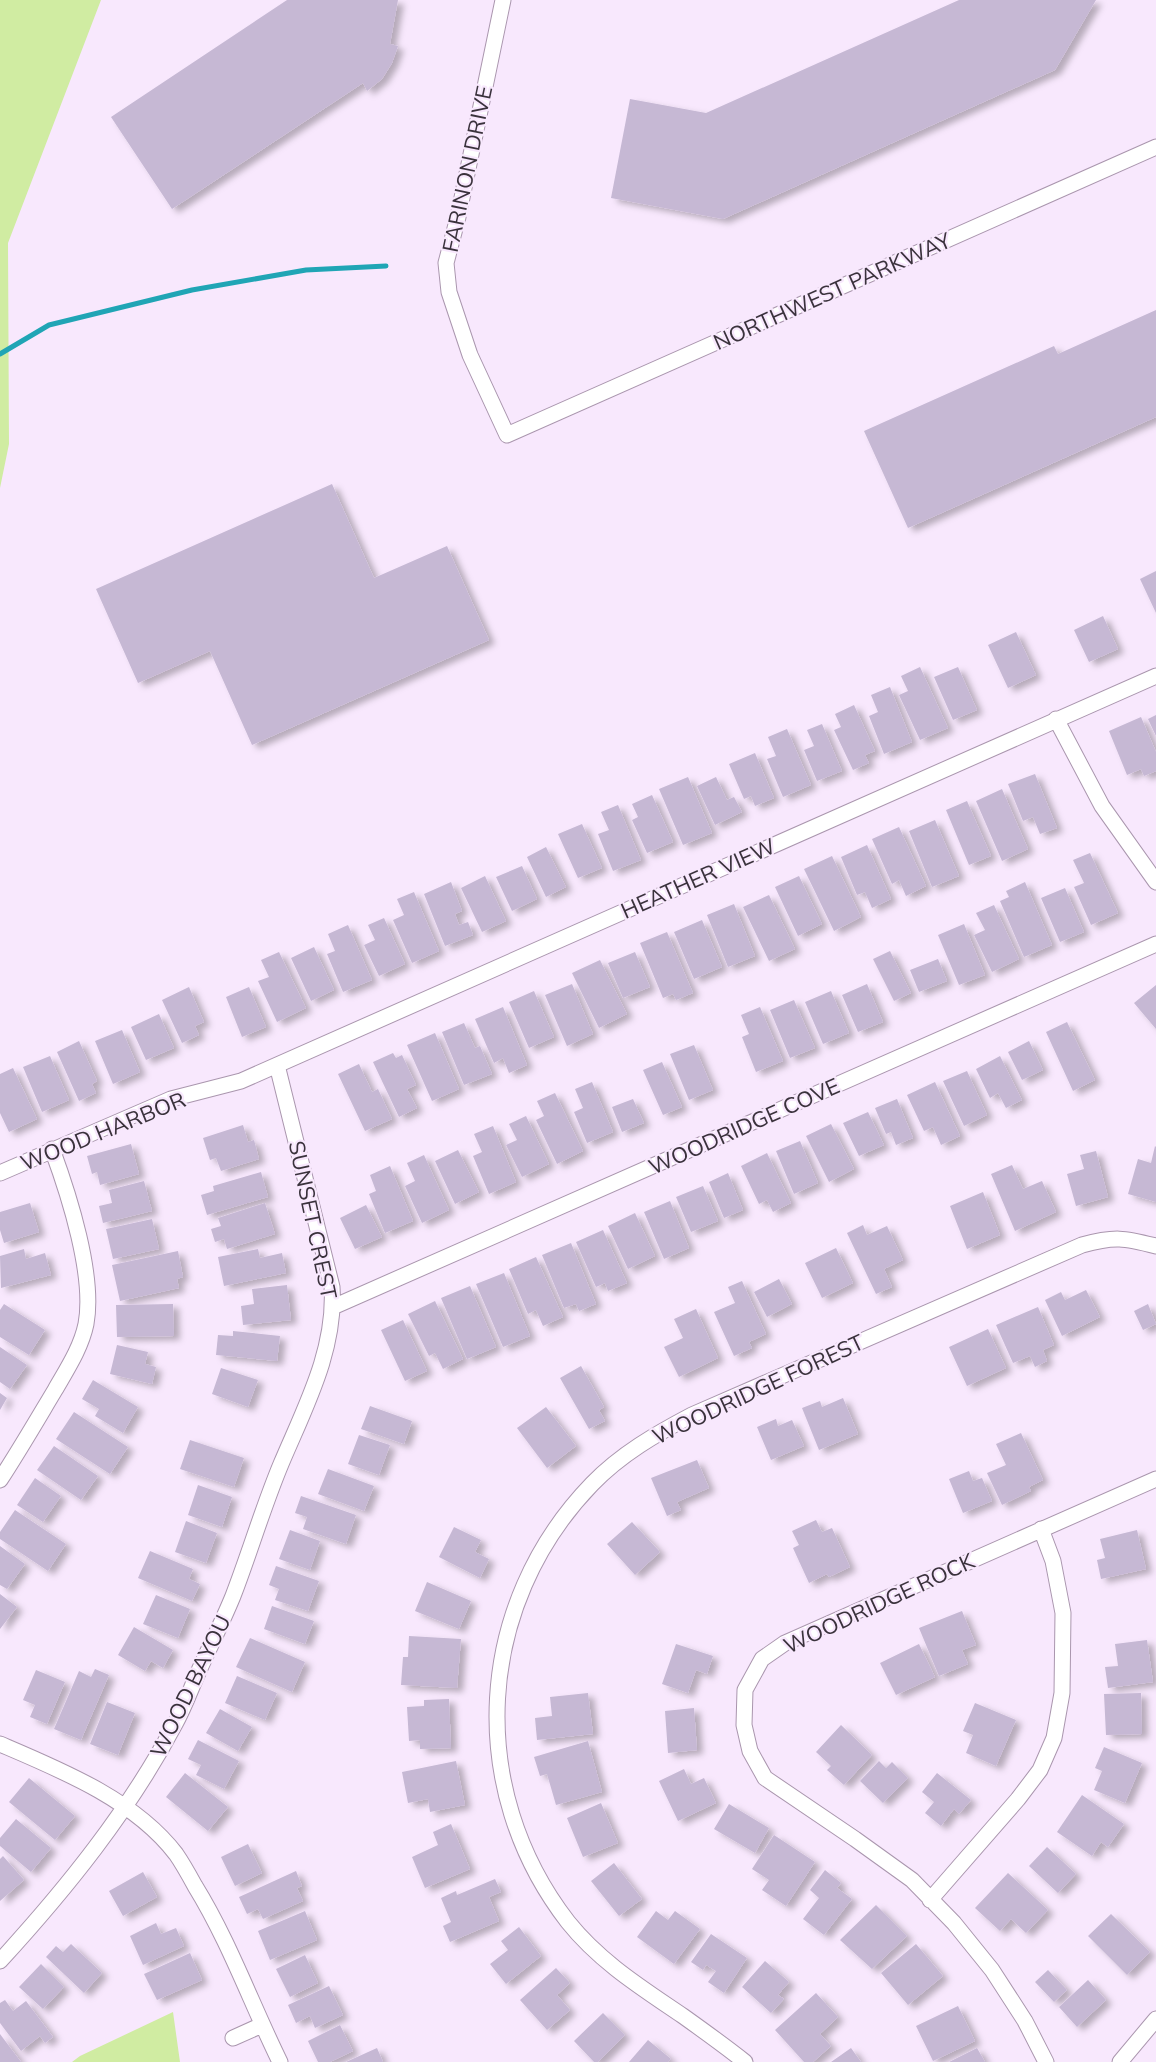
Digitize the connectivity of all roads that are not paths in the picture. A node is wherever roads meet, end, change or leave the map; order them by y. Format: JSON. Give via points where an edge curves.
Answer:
{"nodes":[{"id":1,"x":503,"y":0,"type":"edge"},
{"id":2,"x":1156,"y":147,"type":"edge"},
{"id":3,"x":507,"y":435,"type":"joint"},
{"id":4,"x":1156,"y":676,"type":"edge"},
{"id":5,"x":1056,"y":719,"type":"junction"},
{"id":6,"x":1156,"y":882,"type":"edge"},
{"id":7,"x":1156,"y":944,"type":"edge"},
{"id":8,"x":277,"y":1065,"type":"junction"},
{"id":9,"x":241,"y":1081,"type":"joint"},
{"id":10,"x":52,"y":1149,"type":"junction"},
{"id":11,"x":0,"y":1173,"type":"edge"},
{"id":12,"x":1156,"y":1246,"type":"edge"},
{"id":13,"x":333,"y":1307,"type":"junction"},
{"id":14,"x":318,"y":1376,"type":"joint"},
{"id":15,"x":1156,"y":1479,"type":"edge"},
{"id":16,"x":0,"y":1480,"type":"edge"},
{"id":17,"x":1041,"y":1529,"type":"junction"},
{"id":18,"x":0,"y":1744,"type":"edge"},
{"id":19,"x":124,"y":1807,"type":"junction"},
{"id":20,"x":930,"y":1900,"type":"junction"},
{"id":21,"x":0,"y":1961,"type":"edge"},
{"id":22,"x":1156,"y":2019,"type":"edge"},
{"id":23,"x":262,"y":2025,"type":"junction"},
{"id":24,"x":233,"y":2038,"type":"dead end"},
{"id":25,"x":280,"y":2062,"type":"edge"},
{"id":26,"x":745,"y":2062,"type":"edge"},
{"id":27,"x":1046,"y":2062,"type":"edge"},
{"id":28,"x":1120,"y":2062,"type":"edge"}],
"edges":[{"from":1,"to":3,"type":"street","name":"FARINON DRIVE","via":[[446,263],[449,292],[470,355]]},
{"from":2,"to":3,"type":"street","name":"NORTHWEST PARKWAY"},
{"from":4,"to":5,"type":"street","name":"HEATHER VIEW"},
{"from":5,"to":6,"type":"street","via":[[1102,806]]},
{"from":5,"to":8,"type":"street","name":"HEATHER VIEW"},
{"from":7,"to":13,"type":"street","name":"WOODRIDGE COVE"},
{"from":8,"to":9,"type":"street","name":"HEATHER VIEW"},
{"from":8,"to":13,"type":"street","name":"SUNSET CREST","via":[[328,1269]]},
{"from":9,"to":10,"type":"street","name":"WOOD HARBOR","via":[[171,1099]]},
{"from":10,"to":11,"type":"street","name":"WOOD HARBOR"},
{"from":10,"to":16,"type":"street","via":[[73,1215],[87,1282],[86,1325],[73,1358]]},
{"from":12,"to":26,"type":"street","name":"WOODRIDGE FOREST","via":[[1125,1238],[1082,1245],[692,1415],[647,1439],[593,1483],[563,1517],[532,1566],[508,1630],[497,1698],[500,1767],[518,1834],[549,1895],[592,1949],[618,1972]]},
{"from":13,"to":14,"type":"street","name":"SUNSET CREST"},
{"from":14,"to":19,"type":"street","name":"WOOD BAYOU","via":[[232,1598],[176,1724]]},
{"from":15,"to":17,"type":"street","name":"WOODRIDGE ROCK"},
{"from":17,"to":20,"type":"street","via":[[1053,1561],[1062,1613],[1062,1693],[1054,1738],[1040,1770],[1018,1799]]},
{"from":17,"to":20,"type":"street","name":"WOODRIDGE ROCK","via":[[785,1643],[762,1659],[744,1690],[744,1725],[750,1751],[765,1778],[912,1880]]},
{"from":18,"to":19,"type":"street"},
{"from":19,"to":21,"type":"street","name":"WOOD BAYOU","via":[[102,1840]]},
{"from":19,"to":23,"type":"street","via":[[176,1854],[216,1920]]},
{"from":20,"to":27,"type":"street","name":"WOODRIDGE ROCK","via":[[992,1970]]},
{"from":22,"to":28,"type":"street"},
{"from":23,"to":24,"type":"street"},
{"from":23,"to":25,"type":"street"}]}
